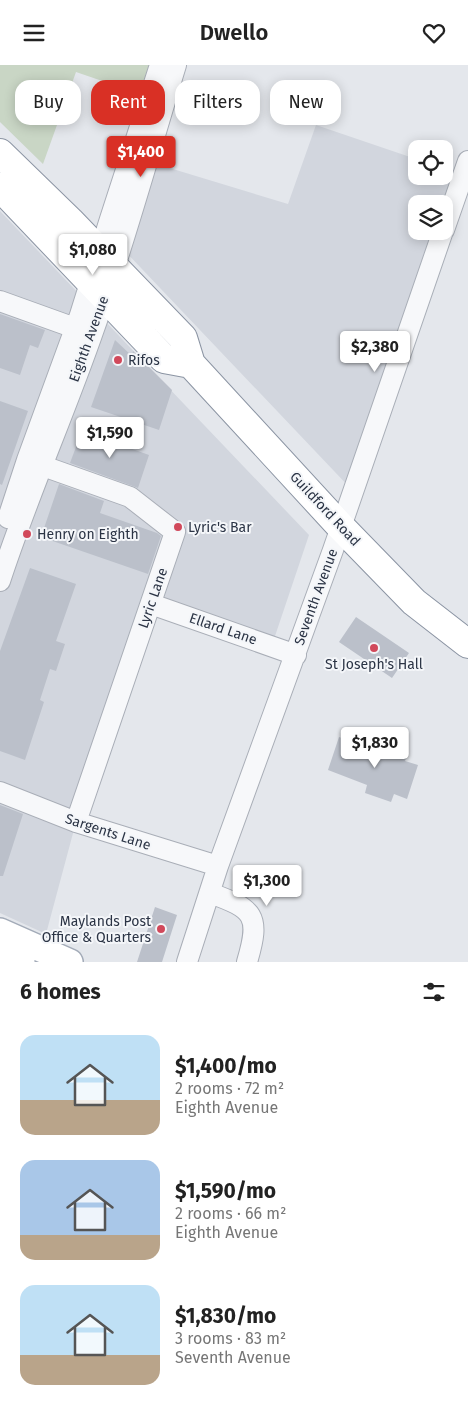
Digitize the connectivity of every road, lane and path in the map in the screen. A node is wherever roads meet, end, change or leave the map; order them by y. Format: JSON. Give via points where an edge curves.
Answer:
{"nodes":[{"id":1,"x":160,"y":65,"type":"edge"},
{"id":2,"x":176,"y":65,"type":"edge"},
{"id":3,"x":0,"y":153,"type":"edge"},
{"id":4,"x":468,"y":161,"type":"edge"},
{"id":5,"x":0,"y":187,"type":"edge"},
{"id":6,"x":453,"y":205,"type":"edge"},
{"id":7,"x":441,"y":240,"type":"edge"},
{"id":8,"x":107,"y":260,"type":"junction"},
{"id":9,"x":98,"y":289,"type":"junction"},
{"id":10,"x":0,"y":301,"type":"edge"},
{"id":11,"x":75,"y":328,"type":"junction"},
{"id":12,"x":191,"y":363,"type":"junction"},
{"id":13,"x":34,"y":463,"type":"junction"},
{"id":14,"x":341,"y":527,"type":"junction"},
{"id":15,"x":0,"y":544,"type":"edge"},
{"id":16,"x":0,"y":581,"type":"edge"},
{"id":17,"x":151,"y":604,"type":"junction"},
{"id":18,"x":468,"y":644,"type":"edge"},
{"id":19,"x":296,"y":655,"type":"junction"},
{"id":20,"x":0,"y":792,"type":"edge"},
{"id":21,"x":76,"y":822,"type":"junction"},
{"id":22,"x":218,"y":866,"type":"junction"},
{"id":23,"x":210,"y":893,"type":"junction"},
{"id":24,"x":0,"y":931,"type":"edge"},
{"id":25,"x":0,"y":952,"type":"edge"},
{"id":26,"x":22,"y":962,"type":"edge"},
{"id":27,"x":70,"y":962,"type":"edge"},
{"id":28,"x":187,"y":962,"type":"edge"},
{"id":29,"x":247,"y":962,"type":"edge"}],
"edges":[{"from":1,"to":8,"type":"street","name":"Eighth Avenue"},
{"from":2,"to":8,"type":"street","name":"Eighth Avenue","via":[[155,140]]},
{"from":3,"to":8,"type":"highway","name":"Guildford Road"},
{"from":4,"to":6,"type":"street","name":"Seventh Avenue"},
{"from":5,"to":9,"type":"highway"},
{"from":7,"to":14,"type":"street","name":"Seventh Avenue"},
{"from":8,"to":9,"type":"street","name":"Eighth Avenue"},
{"from":8,"to":12,"type":"highway","name":"Guildford Road","via":[[182,338]]},
{"from":9,"to":11,"type":"street","name":"Eighth Avenue"},
{"from":9,"to":12,"type":"highway","via":[[164,359]]},
{"from":9,"to":13,"type":"street","name":"Eighth Avenue","via":[[94,329]]},
{"from":10,"to":11,"type":"street"},
{"from":11,"to":13,"type":"street","name":"Eighth Avenue"},
{"from":12,"to":14,"type":"highway","name":"Guildford Road"},
{"from":13,"to":15,"type":"street","name":"Eighth Avenue"},
{"from":13,"to":16,"type":"street","name":"Eighth Avenue"},
{"from":13,"to":17,"type":"street","name":"Lyric Lane","via":[[130,497],[175,532]]},
{"from":14,"to":18,"type":"highway","name":"Guildford Road","via":[[414,602]]},
{"from":14,"to":19,"type":"street","name":"Seventh Avenue"},
{"from":17,"to":19,"type":"street","name":"Ellard Lane"},
{"from":17,"to":21,"type":"street","name":"Lyric Lane"},
{"from":19,"to":22,"type":"street","name":"Seventh Avenue"},
{"from":20,"to":21,"type":"street","name":"Sargents Lane"},
{"from":21,"to":22,"type":"street","name":"Sargents Lane"},
{"from":22,"to":23,"type":"street","name":"Seventh Avenue"},
{"from":23,"to":28,"type":"street","name":"Seventh Avenue"},
{"from":23,"to":29,"type":"street","via":[[238,903],[251,915],[254,934]]},
{"from":24,"to":27,"type":"main road"},
{"from":25,"to":26,"type":"main road"}]}
